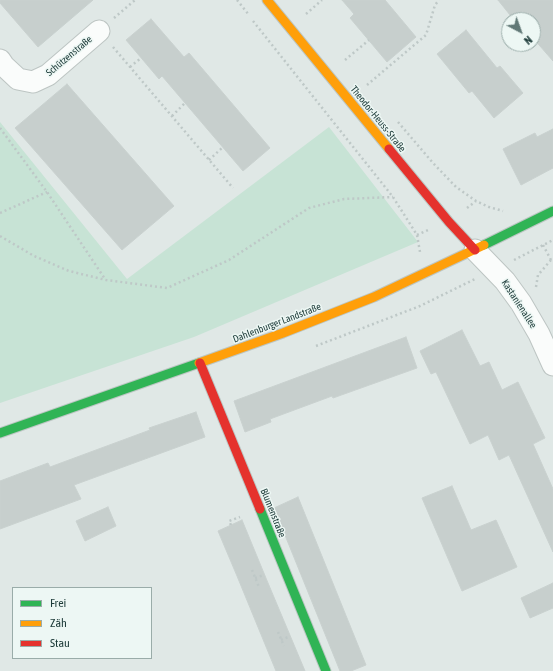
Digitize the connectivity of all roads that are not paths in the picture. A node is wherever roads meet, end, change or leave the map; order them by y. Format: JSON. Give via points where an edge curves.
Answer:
{"nodes":[{"id":1,"x":267,"y":0,"type":"edge"},
{"id":2,"x":99,"y":31,"type":"road end"},
{"id":3,"x":0,"y":60,"type":"edge"},
{"id":4,"x":553,"y":211,"type":"edge"},
{"id":5,"x":475,"y":250,"type":"junction"},
{"id":6,"x":200,"y":364,"type":"junction"},
{"id":7,"x":553,"y":365,"type":"edge"},
{"id":8,"x":0,"y":433,"type":"edge"},
{"id":9,"x":326,"y":671,"type":"edge"}],
"edges":[{"from":1,"to":5,"type":"main road","name":"Theodor-Heuss-Straße","via":[[449,222]]},
{"from":2,"to":3,"type":"street","name":"Schützenstraße","via":[[48,75],[33,82],[18,79]]},
{"from":4,"to":5,"type":"main road","name":"Dahlenburger Landstraße"},
{"from":5,"to":6,"type":"main road","name":"Dahlenburger Landstraße","via":[[374,297]]},
{"from":5,"to":7,"type":"street","name":"Kastanienallee","via":[[521,303]]},
{"from":6,"to":8,"type":"main road","name":"Dahlenburger Landstraße"},
{"from":6,"to":9,"type":"main road","name":"Blumenstraße"}]}
